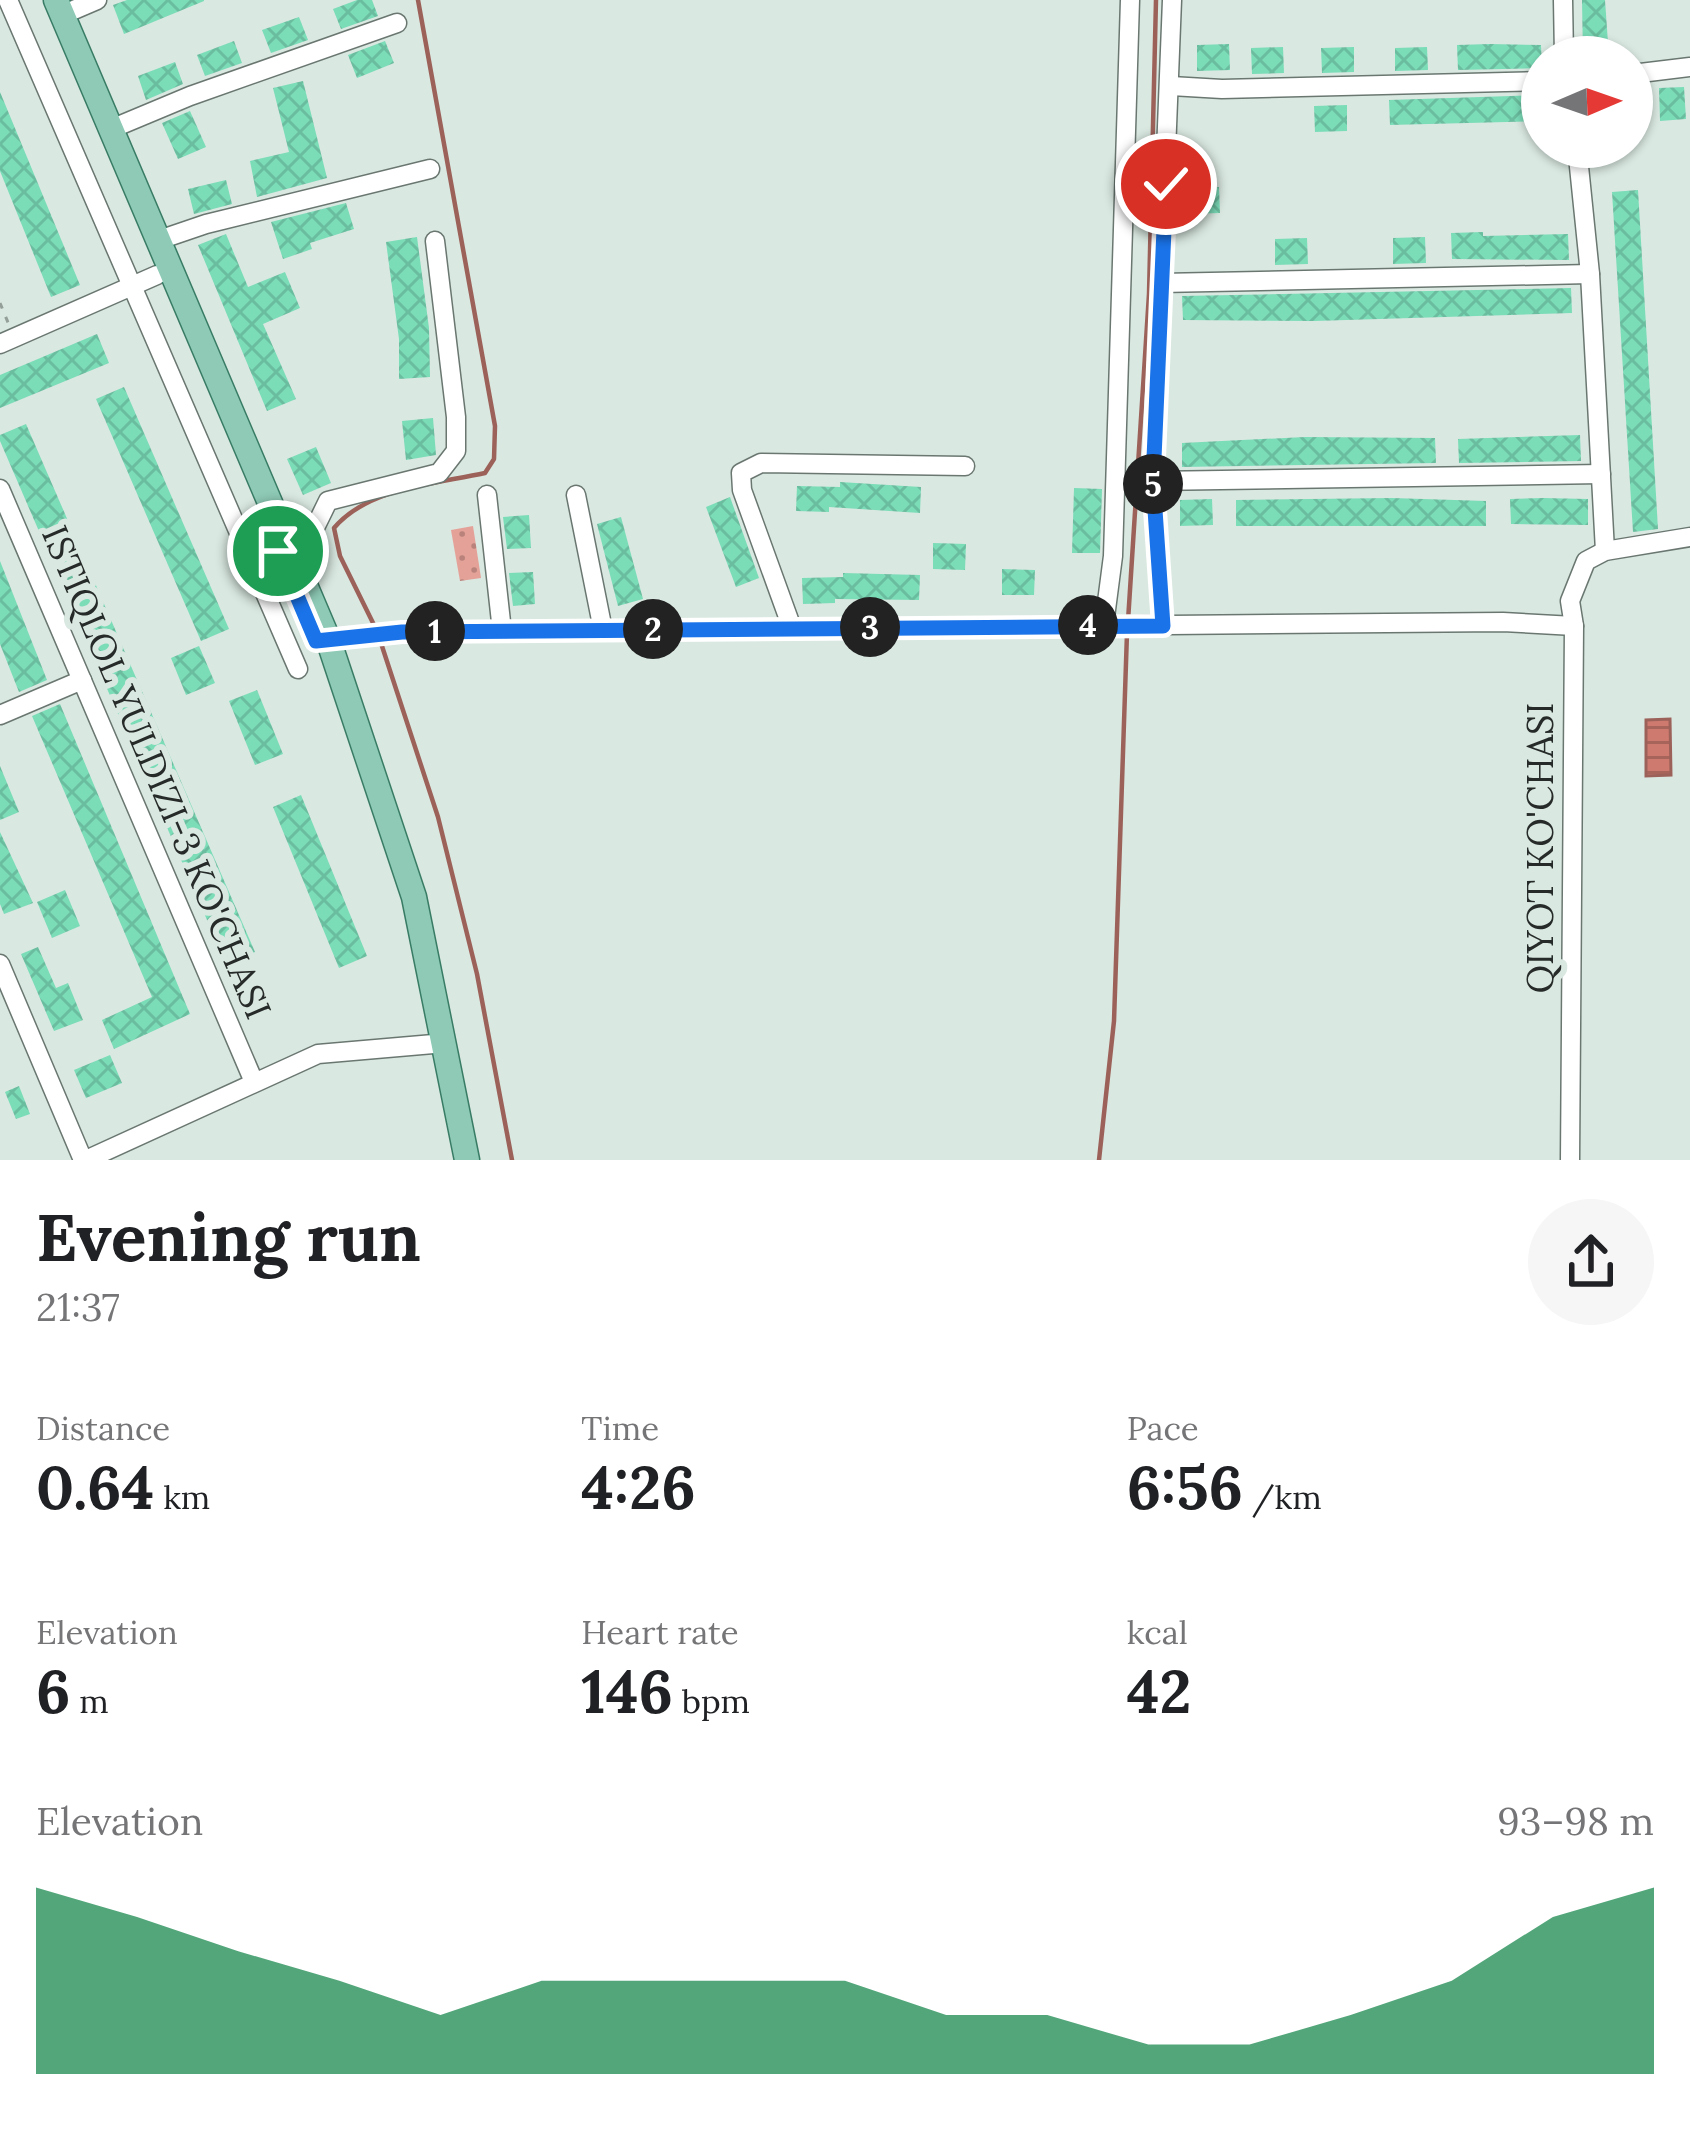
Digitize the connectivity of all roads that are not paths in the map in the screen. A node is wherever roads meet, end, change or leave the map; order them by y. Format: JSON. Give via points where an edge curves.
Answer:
{"nodes":[{"id":1,"x":8,"y":0,"type":"edge"},
{"id":2,"x":40,"y":0,"type":"edge"},
{"id":3,"x":97,"y":0,"type":"edge"},
{"id":4,"x":1130,"y":0,"type":"edge"},
{"id":5,"x":1172,"y":0,"type":"edge"},
{"id":6,"x":1563,"y":0,"type":"edge"},
{"id":7,"x":59,"y":7,"type":"edge"},
{"id":8,"x":397,"y":23,"type":"dead end"},
{"id":9,"x":1564,"y":36,"type":"edge"},
{"id":10,"x":1690,"y":67,"type":"edge"},
{"id":11,"x":1653,"y":71,"type":"edge"},
{"id":12,"x":1521,"y":82,"type":"edge"},
{"id":13,"x":1171,"y":86,"type":"junction"},
{"id":14,"x":111,"y":129,"type":"junction"},
{"id":15,"x":1579,"y":168,"type":"edge"},
{"id":16,"x":430,"y":169,"type":"dead end"},
{"id":17,"x":158,"y":240,"type":"junction"},
{"id":18,"x":435,"y":242,"type":"dead end"},
{"id":19,"x":1590,"y":274,"type":"junction"},
{"id":20,"x":146,"y":281,"type":"junction"},
{"id":21,"x":1161,"y":283,"type":"junction"},
{"id":22,"x":7,"y":341,"type":"edge"},
{"id":23,"x":965,"y":466,"type":"dead end"},
{"id":24,"x":1601,"y":474,"type":"junction"},
{"id":25,"x":1153,"y":481,"type":"junction"},
{"id":26,"x":0,"y":489,"type":"edge"},
{"id":27,"x":487,"y":495,"type":"dead end"},
{"id":28,"x":576,"y":495,"type":"dead end"},
{"id":29,"x":1690,"y":537,"type":"edge"},
{"id":30,"x":290,"y":550,"type":"junction"},
{"id":31,"x":1605,"y":551,"type":"junction"},
{"id":32,"x":1104,"y":625,"type":"junction"},
{"id":33,"x":1163,"y":626,"type":"junction"},
{"id":34,"x":1574,"y":626,"type":"junction"},
{"id":35,"x":791,"y":628,"type":"junction"},
{"id":36,"x":603,"y":630,"type":"junction"},
{"id":37,"x":502,"y":631,"type":"junction"},
{"id":38,"x":322,"y":640,"type":"junction"},
{"id":39,"x":298,"y":669,"type":"dead end"},
{"id":40,"x":82,"y":680,"type":"junction"},
{"id":41,"x":0,"y":715,"type":"edge"},
{"id":42,"x":0,"y":964,"type":"edge"},
{"id":43,"x":437,"y":1043,"type":"junction"},
{"id":44,"x":254,"y":1082,"type":"junction"},
{"id":45,"x":84,"y":1160,"type":"edge"},
{"id":46,"x":451,"y":1160,"type":"edge"},
{"id":47,"x":467,"y":1160,"type":"edge"},
{"id":48,"x":1570,"y":1160,"type":"edge"}],
"edges":[{"from":1,"to":20,"type":"street"},
{"from":2,"to":20,"type":"main road"},
{"from":3,"to":7,"type":"street"},
{"from":4,"to":32,"type":"street","via":[[1113,556]]},
{"from":5,"to":13,"type":"street"},
{"from":6,"to":9,"type":"street"},
{"from":7,"to":14,"type":"main road"},
{"from":8,"to":14,"type":"street"},
{"from":10,"to":11,"type":"street"},
{"from":12,"to":13,"type":"street"},
{"from":13,"to":21,"type":"street"},
{"from":14,"to":17,"type":"main road"},
{"from":15,"to":19,"type":"street"},
{"from":16,"to":17,"type":"street"},
{"from":17,"to":30,"type":"main road"},
{"from":18,"to":30,"type":"street","via":[[456,451],[439,473],[328,501],[307,544]]},
{"from":19,"to":21,"type":"street"},
{"from":19,"to":24,"type":"street"},
{"from":20,"to":22,"type":"street"},
{"from":20,"to":38,"type":"main road"},
{"from":20,"to":39,"type":"street"},
{"from":21,"to":25,"type":"street"},
{"from":23,"to":35,"type":"street","via":[[761,463],[741,473]]},
{"from":24,"to":25,"type":"street"},
{"from":24,"to":31,"type":"street"},
{"from":25,"to":33,"type":"street"},
{"from":26,"to":40,"type":"street","name":"ISTIQLOL YULDIZI-3 KO'CHASI"},
{"from":27,"to":37,"type":"street"},
{"from":28,"to":36,"type":"street"},
{"from":29,"to":31,"type":"street"},
{"from":30,"to":38,"type":"main road"},
{"from":31,"to":34,"type":"street","name":"QIYOT KO'CHASI","via":[[1586,561],[1570,601]]},
{"from":32,"to":33,"type":"street"},
{"from":32,"to":35,"type":"street"},
{"from":33,"to":34,"type":"street"},
{"from":34,"to":48,"type":"street","name":"QIYOT KO'CHASI"},
{"from":35,"to":36,"type":"street"},
{"from":36,"to":37,"type":"street"},
{"from":37,"to":38,"type":"street"},
{"from":38,"to":43,"type":"main road"},
{"from":40,"to":41,"type":"street"},
{"from":40,"to":44,"type":"street","name":"ISTIQLOL YULDIZI-3 KO'CHASI"},
{"from":42,"to":45,"type":"street"},
{"from":43,"to":44,"type":"street","via":[[318,1054]]},
{"from":43,"to":46,"type":"main road"},
{"from":43,"to":47,"type":"main road"},
{"from":44,"to":45,"type":"street"}]}
